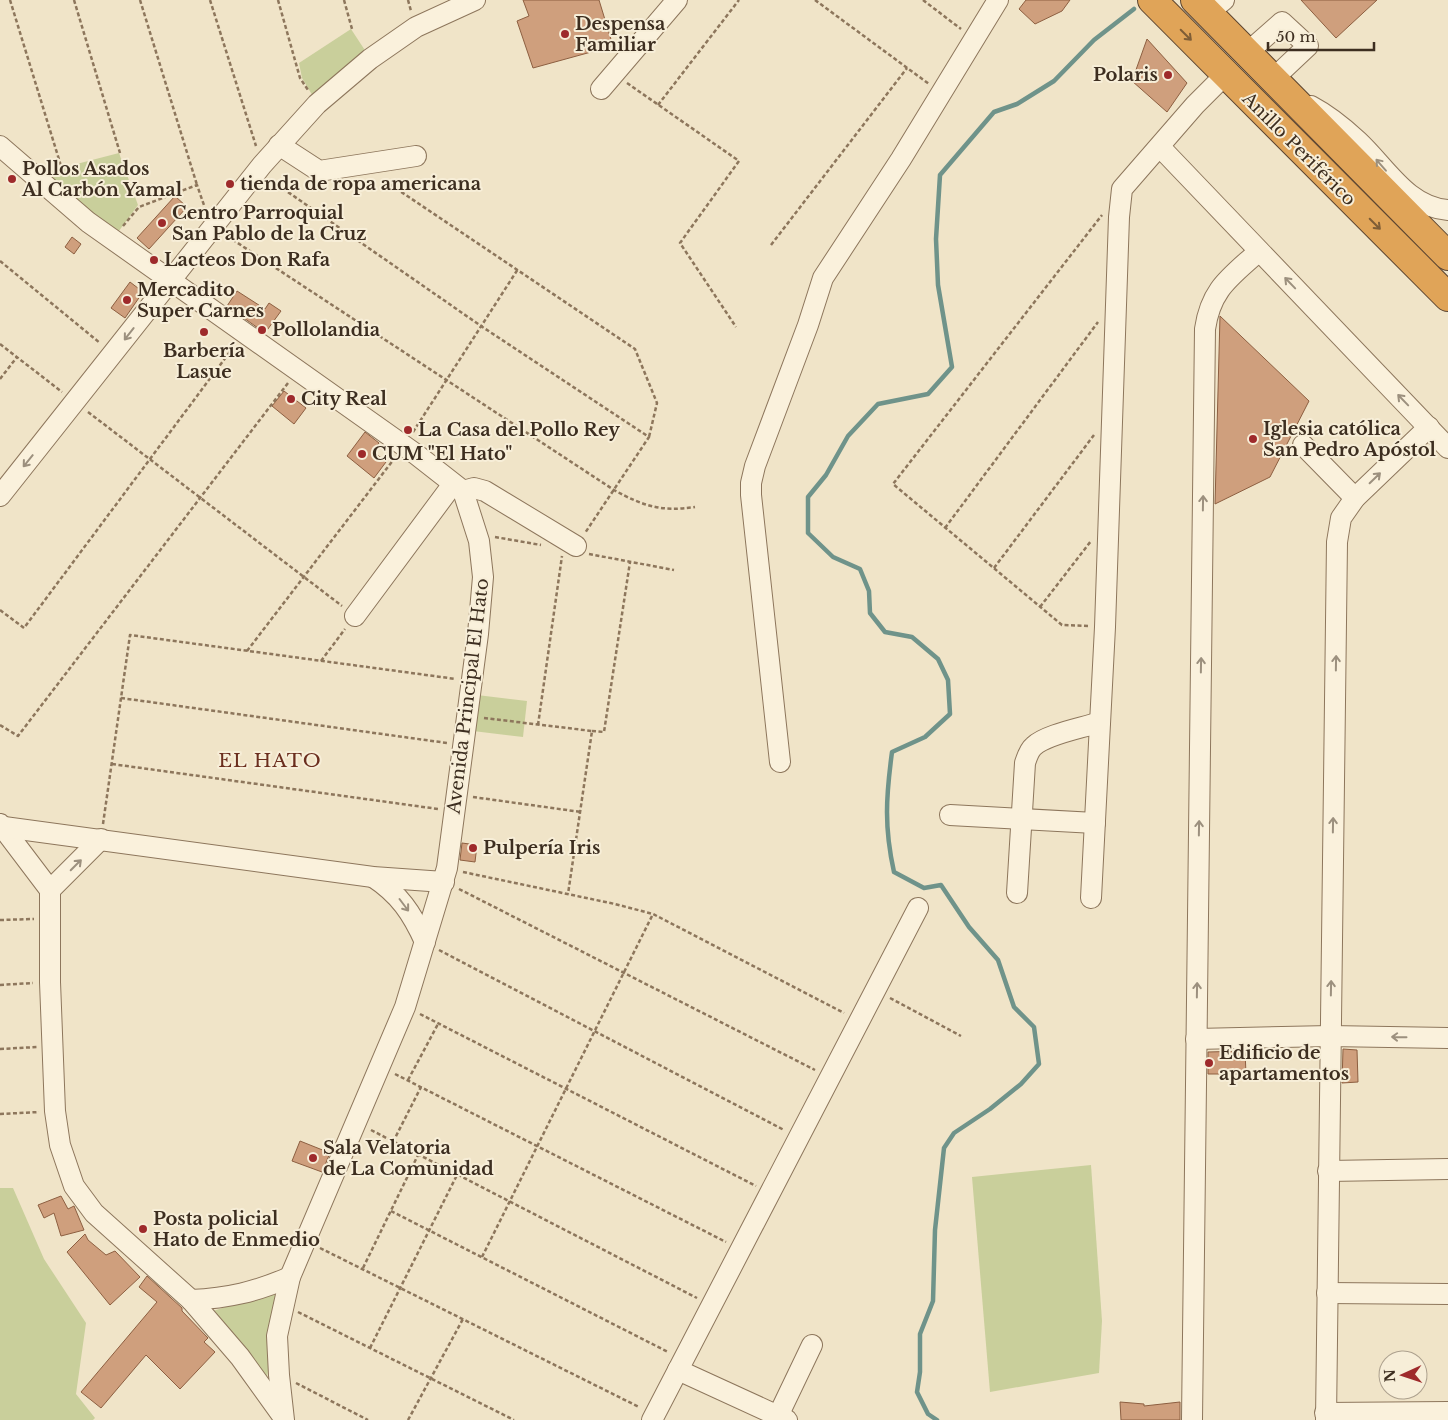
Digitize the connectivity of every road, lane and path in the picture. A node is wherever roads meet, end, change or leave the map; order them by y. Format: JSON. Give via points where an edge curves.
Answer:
{"nodes":[{"id":1,"x":10,"y":0,"type":"edge"},
{"id":2,"x":74,"y":0,"type":"edge"},
{"id":3,"x":140,"y":0,"type":"edge"},
{"id":4,"x":210,"y":0,"type":"edge"},
{"id":5,"x":278,"y":0,"type":"edge"},
{"id":6,"x":344,"y":0,"type":"edge"},
{"id":7,"x":475,"y":0,"type":"edge"},
{"id":8,"x":677,"y":0,"type":"edge"},
{"id":9,"x":739,"y":0,"type":"edge"},
{"id":10,"x":816,"y":0,"type":"edge"},
{"id":11,"x":923,"y":0,"type":"edge"},
{"id":12,"x":998,"y":0,"type":"edge"},
{"id":13,"x":1152,"y":0,"type":"edge"},
{"id":14,"x":1209,"y":4,"type":"edge"},
{"id":15,"x":352,"y":29,"type":"dead end"},
{"id":16,"x":974,"y":39,"type":"junction"},
{"id":17,"x":1248,"y":52,"type":"junction"},
{"id":18,"x":907,"y":68,"type":"junction"},
{"id":19,"x":1225,"y":75,"type":"junction"},
{"id":20,"x":626,"y":82,"type":"dead end"},
{"id":21,"x":1280,"y":85,"type":"junction"},
{"id":22,"x":601,"y":89,"type":"dead end"},
{"id":23,"x":940,"y":92,"type":"junction"},
{"id":24,"x":317,"y":104,"type":"junction"},
{"id":25,"x":658,"y":104,"type":"junction"},
{"id":26,"x":279,"y":145,"type":"junction"},
{"id":27,"x":0,"y":146,"type":"edge"},
{"id":28,"x":1160,"y":147,"type":"junction"},
{"id":29,"x":120,"y":153,"type":"dead end"},
{"id":30,"x":416,"y":156,"type":"dead end"},
{"id":31,"x":61,"y":166,"type":"dead end"},
{"id":32,"x":259,"y":168,"type":"junction"},
{"id":33,"x":385,"y":181,"type":"dead end"},
{"id":34,"x":197,"y":185,"type":"junction"},
{"id":35,"x":1448,"y":210,"type":"edge"},
{"id":36,"x":1104,"y":212,"type":"dead end"},
{"id":37,"x":214,"y":225,"type":"junction"},
{"id":38,"x":112,"y":239,"type":"junction"},
{"id":39,"x":771,"y":245,"type":"dead end"},
{"id":40,"x":1259,"y":251,"type":"junction"},
{"id":41,"x":1448,"y":256,"type":"edge"},
{"id":42,"x":0,"y":260,"type":"edge"},
{"id":43,"x":518,"y":269,"type":"junction"},
{"id":44,"x":170,"y":282,"type":"junction"},
{"id":45,"x":1448,"y":297,"type":"edge"},
{"id":46,"x":1099,"y":321,"type":"dead end"},
{"id":47,"x":481,"y":326,"type":"junction"},
{"id":48,"x":736,"y":327,"type":"dead end"},
{"id":49,"x":243,"y":333,"type":"junction"},
{"id":50,"x":0,"y":344,"type":"edge"},
{"id":51,"x":113,"y":354,"type":"junction"},
{"id":52,"x":17,"y":358,"type":"junction"},
{"id":53,"x":297,"y":371,"type":"junction"},
{"id":54,"x":0,"y":379,"type":"edge"},
{"id":55,"x":446,"y":380,"type":"junction"},
{"id":56,"x":75,"y":402,"type":"junction"},
{"id":57,"x":1429,"y":427,"type":"junction"},
{"id":58,"x":1095,"y":434,"type":"dead end"},
{"id":59,"x":649,"y":437,"type":"junction"},
{"id":60,"x":1303,"y":445,"type":"dead end"},
{"id":61,"x":403,"y":446,"type":"junction"},
{"id":62,"x":1448,"y":448,"type":"edge"},
{"id":63,"x":150,"y":459,"type":"junction"},
{"id":64,"x":458,"y":488,"type":"junction"},
{"id":65,"x":614,"y":490,"type":"junction"},
{"id":66,"x":0,"y":496,"type":"edge"},
{"id":67,"x":200,"y":497,"type":"junction"},
{"id":68,"x":1355,"y":498,"type":"junction"},
{"id":69,"x":695,"y":507,"type":"dead end"},
{"id":70,"x":1108,"y":518,"type":"junction"},
{"id":71,"x":945,"y":528,"type":"junction"},
{"id":72,"x":570,"y":548,"type":"junction"},
{"id":73,"x":630,"y":562,"type":"dead end"},
{"id":74,"x":994,"y":568,"type":"junction"},
{"id":75,"x":303,"y":576,"type":"junction"},
{"id":76,"x":1040,"y":607,"type":"junction"},
{"id":77,"x":0,"y":610,"type":"edge"},
{"id":78,"x":355,"y":616,"type":"junction"},
{"id":79,"x":1105,"y":627,"type":"junction"},
{"id":80,"x":247,"y":651,"type":"junction"},
{"id":81,"x":321,"y":661,"type":"junction"},
{"id":82,"x":460,"y":680,"type":"dead end"},
{"id":83,"x":121,"y":698,"type":"junction"},
{"id":84,"x":467,"y":716,"type":"junction"},
{"id":85,"x":1100,"y":722,"type":"junction"},
{"id":86,"x":538,"y":724,"type":"junction"},
{"id":87,"x":0,"y":725,"type":"edge"},
{"id":88,"x":592,"y":731,"type":"junction"},
{"id":89,"x":464,"y":745,"type":"junction"},
{"id":90,"x":780,"y":762,"type":"dead end"},
{"id":91,"x":112,"y":764,"type":"junction"},
{"id":92,"x":456,"y":803,"type":"junction"},
{"id":93,"x":581,"y":812,"type":"junction"},
{"id":94,"x":950,"y":815,"type":"dead end"},
{"id":95,"x":1022,"y":819,"type":"junction"},
{"id":96,"x":1094,"y":823,"type":"junction"},
{"id":97,"x":2,"y":826,"type":"edge"},
{"id":98,"x":101,"y":839,"type":"junction"},
{"id":99,"x":446,"y":875,"type":"junction"},
{"id":100,"x":373,"y":876,"type":"junction"},
{"id":101,"x":50,"y":890,"type":"junction"},
{"id":102,"x":1017,"y":893,"type":"dead end"},
{"id":103,"x":568,"y":894,"type":"junction"},
{"id":104,"x":1091,"y":898,"type":"dead end"},
{"id":105,"x":918,"y":908,"type":"dead end"},
{"id":106,"x":653,"y":914,"type":"junction"},
{"id":107,"x":50,"y":918,"type":"junction"},
{"id":108,"x":0,"y":920,"type":"edge"},
{"id":109,"x":425,"y":942,"type":"junction"},
{"id":110,"x":624,"y":972,"type":"junction"},
{"id":111,"x":50,"y":982,"type":"junction"},
{"id":112,"x":0,"y":985,"type":"edge"},
{"id":113,"x":876,"y":990,"type":"junction"},
{"id":114,"x":405,"y":1007,"type":"junction"},
{"id":115,"x":860,"y":1021,"type":"junction"},
{"id":116,"x":438,"y":1024,"type":"junction"},
{"id":117,"x":594,"y":1032,"type":"junction"},
{"id":118,"x":961,"y":1036,"type":"dead end"},
{"id":119,"x":1330,"y":1036,"type":"junction"},
{"id":120,"x":1448,"y":1038,"type":"edge"},
{"id":121,"x":1196,"y":1039,"type":"junction"},
{"id":122,"x":53,"y":1046,"type":"junction"},
{"id":123,"x":0,"y":1049,"type":"edge"},
{"id":124,"x":380,"y":1066,"type":"junction"},
{"id":125,"x":830,"y":1078,"type":"junction"},
{"id":126,"x":408,"y":1080,"type":"junction"},
{"id":127,"x":421,"y":1087,"type":"junction"},
{"id":128,"x":566,"y":1088,"type":"junction"},
{"id":129,"x":55,"y":1111,"type":"junction"},
{"id":130,"x":0,"y":1114,"type":"edge"},
{"id":131,"x":356,"y":1122,"type":"junction"},
{"id":132,"x":798,"y":1138,"type":"junction"},
{"id":133,"x":393,"y":1142,"type":"junction"},
{"id":134,"x":538,"y":1146,"type":"junction"},
{"id":135,"x":418,"y":1155,"type":"junction"},
{"id":136,"x":1448,"y":1169,"type":"edge"},
{"id":137,"x":1328,"y":1171,"type":"junction"},
{"id":138,"x":457,"y":1175,"type":"junction"},
{"id":139,"x":770,"y":1193,"type":"junction"},
{"id":140,"x":509,"y":1203,"type":"junction"},
{"id":141,"x":391,"y":1211,"type":"junction"},
{"id":142,"x":429,"y":1230,"type":"junction"},
{"id":143,"x":305,"y":1240,"type":"junction"},
{"id":144,"x":741,"y":1249,"type":"junction"},
{"id":145,"x":482,"y":1257,"type":"junction"},
{"id":146,"x":363,"y":1269,"type":"junction"},
{"id":147,"x":290,"y":1277,"type":"junction"},
{"id":148,"x":400,"y":1288,"type":"junction"},
{"id":149,"x":1327,"y":1292,"type":"junction"},
{"id":150,"x":1448,"y":1294,"type":"edge"},
{"id":151,"x":191,"y":1300,"type":"junction"},
{"id":152,"x":284,"y":1305,"type":"junction"},
{"id":153,"x":712,"y":1305,"type":"junction"},
{"id":154,"x":463,"y":1319,"type":"junction"},
{"id":155,"x":812,"y":1345,"type":"dead end"},
{"id":156,"x":370,"y":1348,"type":"junction"},
{"id":157,"x":680,"y":1365,"type":"junction"},
{"id":158,"x":279,"y":1375,"type":"junction"},
{"id":159,"x":430,"y":1379,"type":"junction"},
{"id":160,"x":1448,"y":1412,"type":"edge"},
{"id":161,"x":1325,"y":1416,"type":"edge"},
{"id":162,"x":653,"y":1417,"type":"edge"},
{"id":163,"x":782,"y":1418,"type":"edge"},
{"id":164,"x":284,"y":1419,"type":"edge"},
{"id":165,"x":368,"y":1420,"type":"edge"},
{"id":166,"x":408,"y":1420,"type":"edge"},
{"id":167,"x":514,"y":1420,"type":"edge"},
{"id":168,"x":1192,"y":1420,"type":"edge"}],
"edges":[{"from":1,"to":31,"type":"path"},
{"from":2,"to":29,"type":"path"},
{"from":3,"to":34,"type":"path"},
{"from":4,"to":32,"type":"path"},
{"from":5,"to":24,"type":"path","via":[[300,78]]},
{"from":6,"to":15,"type":"path"},
{"from":7,"to":24,"type":"street","via":[[416,27],[370,59]]},
{"from":8,"to":22,"type":"street"},
{"from":9,"to":25,"type":"path"},
{"from":10,"to":18,"type":"path"},
{"from":11,"to":16,"type":"path"},
{"from":12,"to":16,"type":"street"},
{"from":13,"to":19,"type":"highway","name":"Anillo Periférico","one_way":true},
{"from":14,"to":17,"type":"highway","name":"Anillo Periférico"},
{"from":16,"to":23,"type":"street"},
{"from":17,"to":21,"type":"highway","name":"Anillo Periférico"},
{"from":17,"to":21,"type":"street","via":[[1282,22],[1308,46]]},
{"from":18,"to":23,"type":"path"},
{"from":18,"to":39,"type":"path"},
{"from":19,"to":28,"type":"street"},
{"from":19,"to":45,"type":"highway","name":"Anillo Periférico","one_way":true},
{"from":20,"to":25,"type":"path"},
{"from":35,"to":21,"type":"street","one_way":true,"via":[[1419,203],[1357,140],[1324,113]]},
{"from":21,"to":41,"type":"highway","name":"Anillo Periférico"},
{"from":23,"to":90,"type":"street","via":[[901,159],[823,278],[751,482]]},
{"from":24,"to":26,"type":"street"},
{"from":25,"to":48,"type":"path","via":[[739,161],[680,243]]},
{"from":26,"to":30,"type":"street","via":[[319,172]]},
{"from":26,"to":32,"type":"street"},
{"from":27,"to":38,"type":"street"},
{"from":28,"to":40,"type":"street"},
{"from":28,"to":70,"type":"street","via":[[1122,189]]},
{"from":32,"to":37,"type":"street"},
{"from":32,"to":47,"type":"path"},
{"from":33,"to":43,"type":"path"},
{"from":34,"to":37,"type":"path"},
{"from":34,"to":38,"type":"path","via":[[139,207]]},
{"from":36,"to":71,"type":"path","via":[[893,484]]},
{"from":37,"to":44,"type":"street"},
{"from":37,"to":55,"type":"path"},
{"from":38,"to":44,"type":"street"},
{"from":57,"to":40,"type":"street","one_way":true},
{"from":121,"to":40,"type":"street","one_way":true,"via":[[1205,329],[1208,309],[1218,290]]},
{"from":42,"to":51,"type":"path"},
{"from":43,"to":47,"type":"path"},
{"from":43,"to":59,"type":"path","via":[[635,349],[657,403]]},
{"from":44,"to":49,"type":"street"},
{"from":44,"to":51,"type":"street","one_way":true},
{"from":46,"to":71,"type":"path"},
{"from":47,"to":55,"type":"path"},
{"from":47,"to":59,"type":"path"},
{"from":49,"to":53,"type":"street"},
{"from":49,"to":63,"type":"path"},
{"from":50,"to":52,"type":"path"},
{"from":51,"to":56,"type":"street"},
{"from":52,"to":54,"type":"path"},
{"from":52,"to":56,"type":"path"},
{"from":53,"to":61,"type":"street"},
{"from":53,"to":67,"type":"path"},
{"from":55,"to":61,"type":"path"},
{"from":55,"to":65,"type":"path"},
{"from":56,"to":63,"type":"path"},
{"from":56,"to":66,"type":"street","one_way":true},
{"from":57,"to":62,"type":"street"},
{"from":68,"to":57,"type":"street","one_way":true},
{"from":58,"to":74,"type":"path"},
{"from":59,"to":65,"type":"path"},
{"from":60,"to":68,"type":"street"},
{"from":61,"to":64,"type":"street"},
{"from":61,"to":75,"type":"path"},
{"from":63,"to":67,"type":"path"},
{"from":63,"to":77,"type":"path","via":[[24,628]]},
{"from":64,"to":72,"type":"street","via":[[485,492]]},
{"from":64,"to":78,"type":"street"},
{"from":64,"to":84,"type":"street","name":"Avenida Principal El Hato","via":[[478,541],[483,576]]},
{"from":65,"to":69,"type":"path","via":[[640,504],[657,508]]},
{"from":65,"to":72,"type":"path"},
{"from":67,"to":75,"type":"path"},
{"from":67,"to":87,"type":"path","via":[[18,736]]},
{"from":119,"to":68,"type":"street","one_way":true,"via":[[1337,542],[1341,518]]},
{"from":70,"to":76,"type":"path"},
{"from":70,"to":79,"type":"street"},
{"from":71,"to":74,"type":"path"},
{"from":72,"to":86,"type":"path"},
{"from":73,"to":88,"type":"path","via":[[604,732]]},
{"from":74,"to":76,"type":"path"},
{"from":75,"to":78,"type":"path"},
{"from":75,"to":80,"type":"path"},
{"from":76,"to":79,"type":"path","via":[[1062,625]]},
{"from":78,"to":81,"type":"path"},
{"from":79,"to":85,"type":"street"},
{"from":80,"to":81,"type":"path"},
{"from":80,"to":83,"type":"path","via":[[130,635]]},
{"from":81,"to":82,"type":"path"},
{"from":83,"to":89,"type":"path"},
{"from":83,"to":91,"type":"path"},
{"from":84,"to":86,"type":"path"},
{"from":84,"to":89,"type":"street","name":"Avenida Principal El Hato"},
{"from":85,"to":95,"type":"street","via":[[1034,746],[1025,763]]},
{"from":85,"to":96,"type":"street"},
{"from":86,"to":88,"type":"path"},
{"from":88,"to":93,"type":"path"},
{"from":89,"to":92,"type":"street","name":"Avenida Principal El Hato"},
{"from":91,"to":92,"type":"path"},
{"from":91,"to":98,"type":"path"},
{"from":92,"to":93,"type":"path"},
{"from":92,"to":99,"type":"street","name":"Avenida Principal El Hato"},
{"from":93,"to":103,"type":"path"},
{"from":94,"to":95,"type":"street"},
{"from":95,"to":96,"type":"street"},
{"from":95,"to":102,"type":"street"},
{"from":96,"to":104,"type":"street"},
{"from":97,"to":98,"type":"street"},
{"from":97,"to":101,"type":"street"},
{"from":98,"to":100,"type":"street"},
{"from":101,"to":98,"type":"street","one_way":true},
{"from":99,"to":100,"type":"street"},
{"from":99,"to":103,"type":"path"},
{"from":99,"to":109,"type":"street","name":"Avenida Principal El Hato"},
{"from":99,"to":110,"type":"path"},
{"from":100,"to":109,"type":"street","one_way":true,"via":[[404,903]]},
{"from":101,"to":107,"type":"street"},
{"from":103,"to":106,"type":"path"},
{"from":105,"to":113,"type":"street"},
{"from":106,"to":110,"type":"path"},
{"from":106,"to":115,"type":"path"},
{"from":107,"to":108,"type":"path"},
{"from":107,"to":111,"type":"street"},
{"from":109,"to":114,"type":"street","name":"Avenida Principal El Hato"},
{"from":109,"to":117,"type":"path"},
{"from":110,"to":117,"type":"path"},
{"from":110,"to":125,"type":"path"},
{"from":111,"to":112,"type":"path"},
{"from":111,"to":122,"type":"street"},
{"from":113,"to":115,"type":"street"},
{"from":113,"to":118,"type":"path"},
{"from":114,"to":116,"type":"path"},
{"from":114,"to":124,"type":"street","name":"Avenida Principal El Hato"},
{"from":115,"to":125,"type":"street"},
{"from":116,"to":126,"type":"path"},
{"from":116,"to":128,"type":"path"},
{"from":117,"to":128,"type":"path"},
{"from":117,"to":132,"type":"path"},
{"from":120,"to":119,"type":"street","one_way":true},
{"from":119,"to":121,"type":"street"},
{"from":119,"to":137,"type":"street"},
{"from":121,"to":168,"type":"street"},
{"from":122,"to":123,"type":"path"},
{"from":122,"to":129,"type":"street"},
{"from":124,"to":126,"type":"path"},
{"from":124,"to":131,"type":"street","name":"Avenida Principal El Hato"},
{"from":125,"to":132,"type":"street"},
{"from":126,"to":127,"type":"path"},
{"from":127,"to":133,"type":"path"},
{"from":127,"to":134,"type":"path"},
{"from":128,"to":134,"type":"path"},
{"from":128,"to":139,"type":"path"},
{"from":129,"to":130,"type":"path"},
{"from":129,"to":151,"type":"street","via":[[60,1145],[74,1186],[94,1213]]},
{"from":131,"to":133,"type":"path"},
{"from":131,"to":143,"type":"street","name":"Avenida Principal El Hato"},
{"from":132,"to":139,"type":"street"},
{"from":133,"to":135,"type":"path"},
{"from":134,"to":140,"type":"path"},
{"from":134,"to":144,"type":"path"},
{"from":135,"to":138,"type":"path"},
{"from":135,"to":141,"type":"path"},
{"from":136,"to":137,"type":"street"},
{"from":137,"to":149,"type":"street"},
{"from":138,"to":140,"type":"path"},
{"from":138,"to":142,"type":"path"},
{"from":139,"to":144,"type":"street"},
{"from":140,"to":145,"type":"path"},
{"from":140,"to":153,"type":"path"},
{"from":141,"to":142,"type":"path"},
{"from":141,"to":146,"type":"path"},
{"from":142,"to":145,"type":"path"},
{"from":142,"to":148,"type":"path"},
{"from":143,"to":146,"type":"path"},
{"from":143,"to":147,"type":"street","name":"Avenida Principal El Hato"},
{"from":144,"to":153,"type":"street"},
{"from":145,"to":157,"type":"path"},
{"from":146,"to":148,"type":"path"},
{"from":147,"to":151,"type":"street","via":[[258,1290],[225,1298]]},
{"from":147,"to":152,"type":"street","name":"Avenida Principal El Hato"},
{"from":148,"to":154,"type":"path"},
{"from":148,"to":156,"type":"path"},
{"from":149,"to":150,"type":"street"},
{"from":149,"to":161,"type":"street"},
{"from":151,"to":164,"type":"street","via":[[240,1357]]},
{"from":152,"to":156,"type":"path"},
{"from":152,"to":158,"type":"street","name":"Avenida Principal El Hato","via":[[277,1336]]},
{"from":153,"to":157,"type":"street"},
{"from":154,"to":159,"type":"path"},
{"from":154,"to":162,"type":"path"},
{"from":155,"to":163,"type":"street"},
{"from":156,"to":159,"type":"path"},
{"from":157,"to":162,"type":"street"},
{"from":157,"to":163,"type":"street"},
{"from":158,"to":164,"type":"street","name":"Avenida Principal El Hato"},
{"from":158,"to":165,"type":"path"},
{"from":159,"to":166,"type":"path"},
{"from":159,"to":167,"type":"path"},
{"from":160,"to":161,"type":"street"}]}
